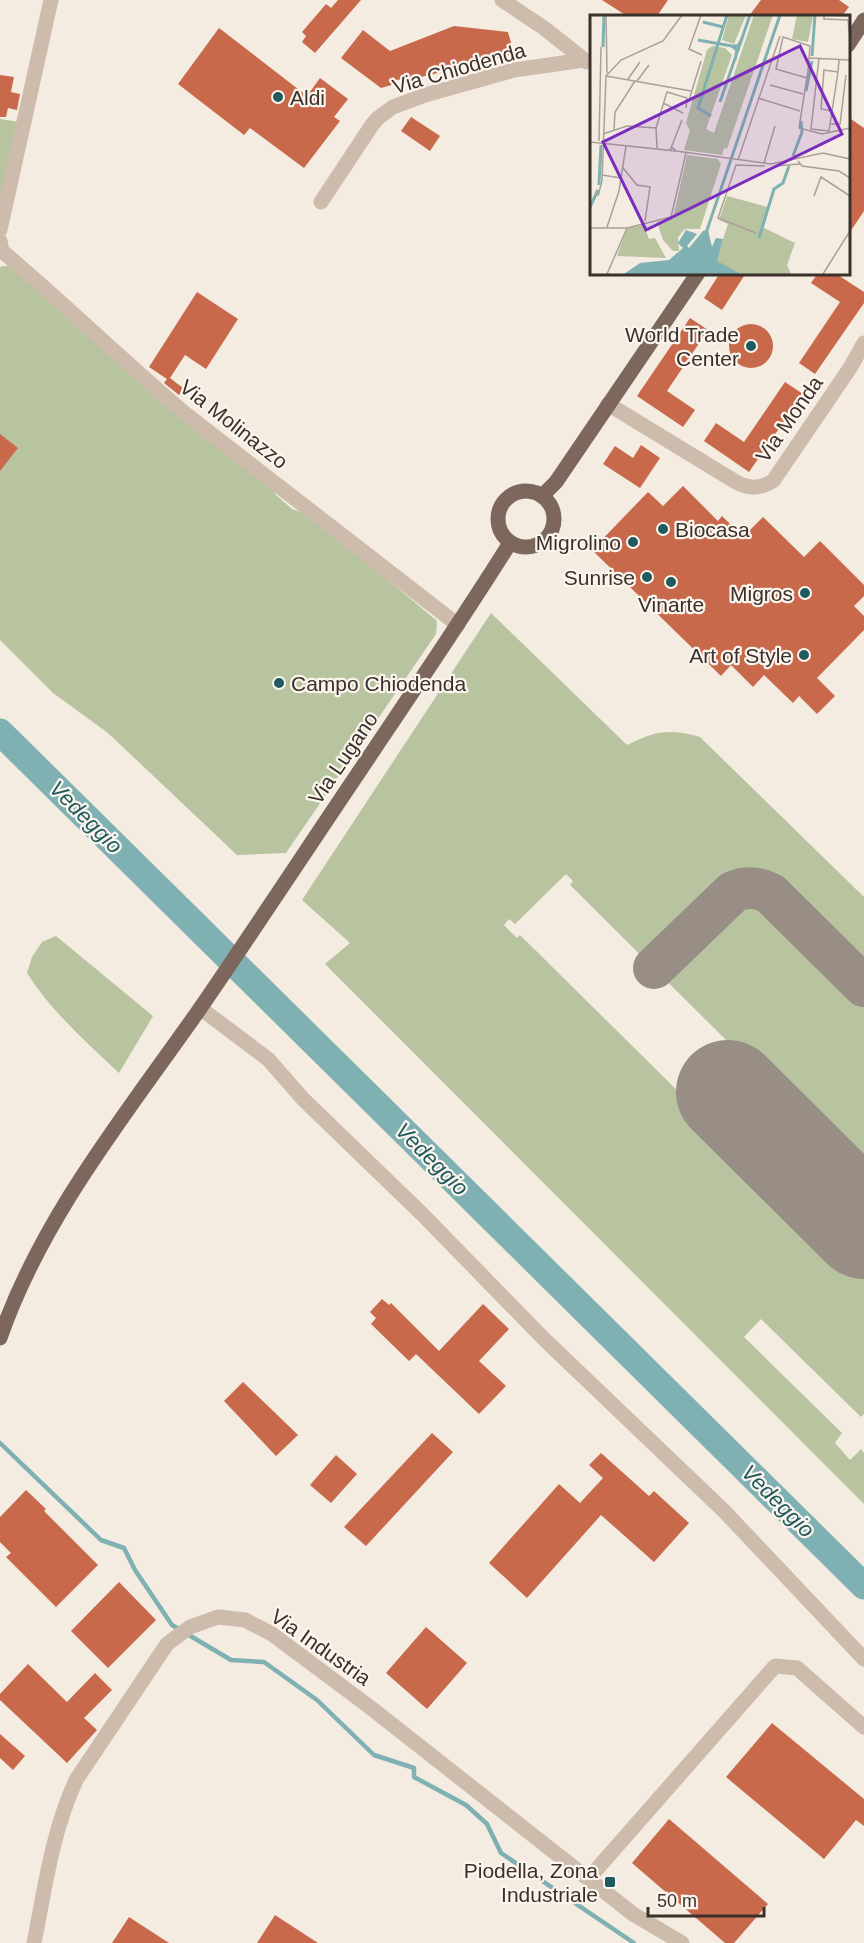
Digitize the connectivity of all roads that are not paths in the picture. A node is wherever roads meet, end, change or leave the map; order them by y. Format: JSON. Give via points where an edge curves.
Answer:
{"nodes":[{"id":1,"x":51,"y":0,"type":"edge"},
{"id":2,"x":511,"y":2,"type":"edge"},
{"id":3,"x":864,"y":20,"type":"edge"},
{"id":4,"x":849,"y":43,"type":"edge"},
{"id":5,"x":587,"y":63,"type":"edge"},
{"id":6,"x":321,"y":202,"type":"dead end"},
{"id":7,"x":0,"y":230,"type":"edge"},
{"id":8,"x":0,"y":241,"type":"edge"},
{"id":9,"x":697,"y":274,"type":"edge"},
{"id":10,"x":864,"y":343,"type":"edge"},
{"id":11,"x":608,"y":404,"type":"junction"},
{"id":12,"x":542,"y":496,"type":"junction"},
{"id":13,"x":510,"y":543,"type":"junction"},
{"id":14,"x":458,"y":625,"type":"junction"},
{"id":15,"x":204,"y":1002,"type":"junction"},
{"id":16,"x":0,"y":1338,"type":"edge"},
{"id":17,"x":864,"y":1659,"type":"edge"},
{"id":18,"x":864,"y":1727,"type":"edge"},
{"id":19,"x":589,"y":1878,"type":"junction"},
{"id":20,"x":34,"y":1943,"type":"edge"},
{"id":21,"x":682,"y":1943,"type":"edge"}],
"edges":[{"from":1,"to":7,"type":"street"},
{"from":2,"to":5,"type":"street"},
{"from":3,"to":4,"type":"main road"},
{"from":5,"to":6,"type":"street","name":"Via Chiodenda","via":[[514,70],[393,107],[372,125]]},
{"from":8,"to":14,"type":"street","name":"Via Molinazzo","via":[[2,250],[149,382]]},
{"from":9,"to":11,"type":"main road"},
{"from":10,"to":11,"type":"street","name":"Via Monda","via":[[773,481],[762,487],[747,488]]},
{"from":11,"to":12,"type":"main road","via":[[556,482]]},
{"from":12,"to":13,"type":"main road","via":[[524,491],[506,500],[498,517],[503,536]]},
{"from":12,"to":13,"type":"main road","via":[[554,511],[553,531],[541,544],[525,548]]},
{"from":13,"to":14,"type":"main road","name":"Via Lugano"},
{"from":14,"to":15,"type":"main road","name":"Via Lugano"},
{"from":15,"to":16,"type":"main road","name":"Via Lugano","via":[[72,1191],[36,1254]]},
{"from":15,"to":17,"type":"street","via":[[268,1059],[303,1099],[544,1339],[724,1511]]},
{"from":18,"to":19,"type":"street","via":[[797,1668],[774,1666]]},
{"from":19,"to":20,"type":"street","name":"Via Industria","via":[[272,1634],[245,1620],[218,1617],[190,1627],[167,1644],[72,1788],[51,1851]]},
{"from":19,"to":21,"type":"street","name":"Via Industria","via":[[633,1914]]}]}
